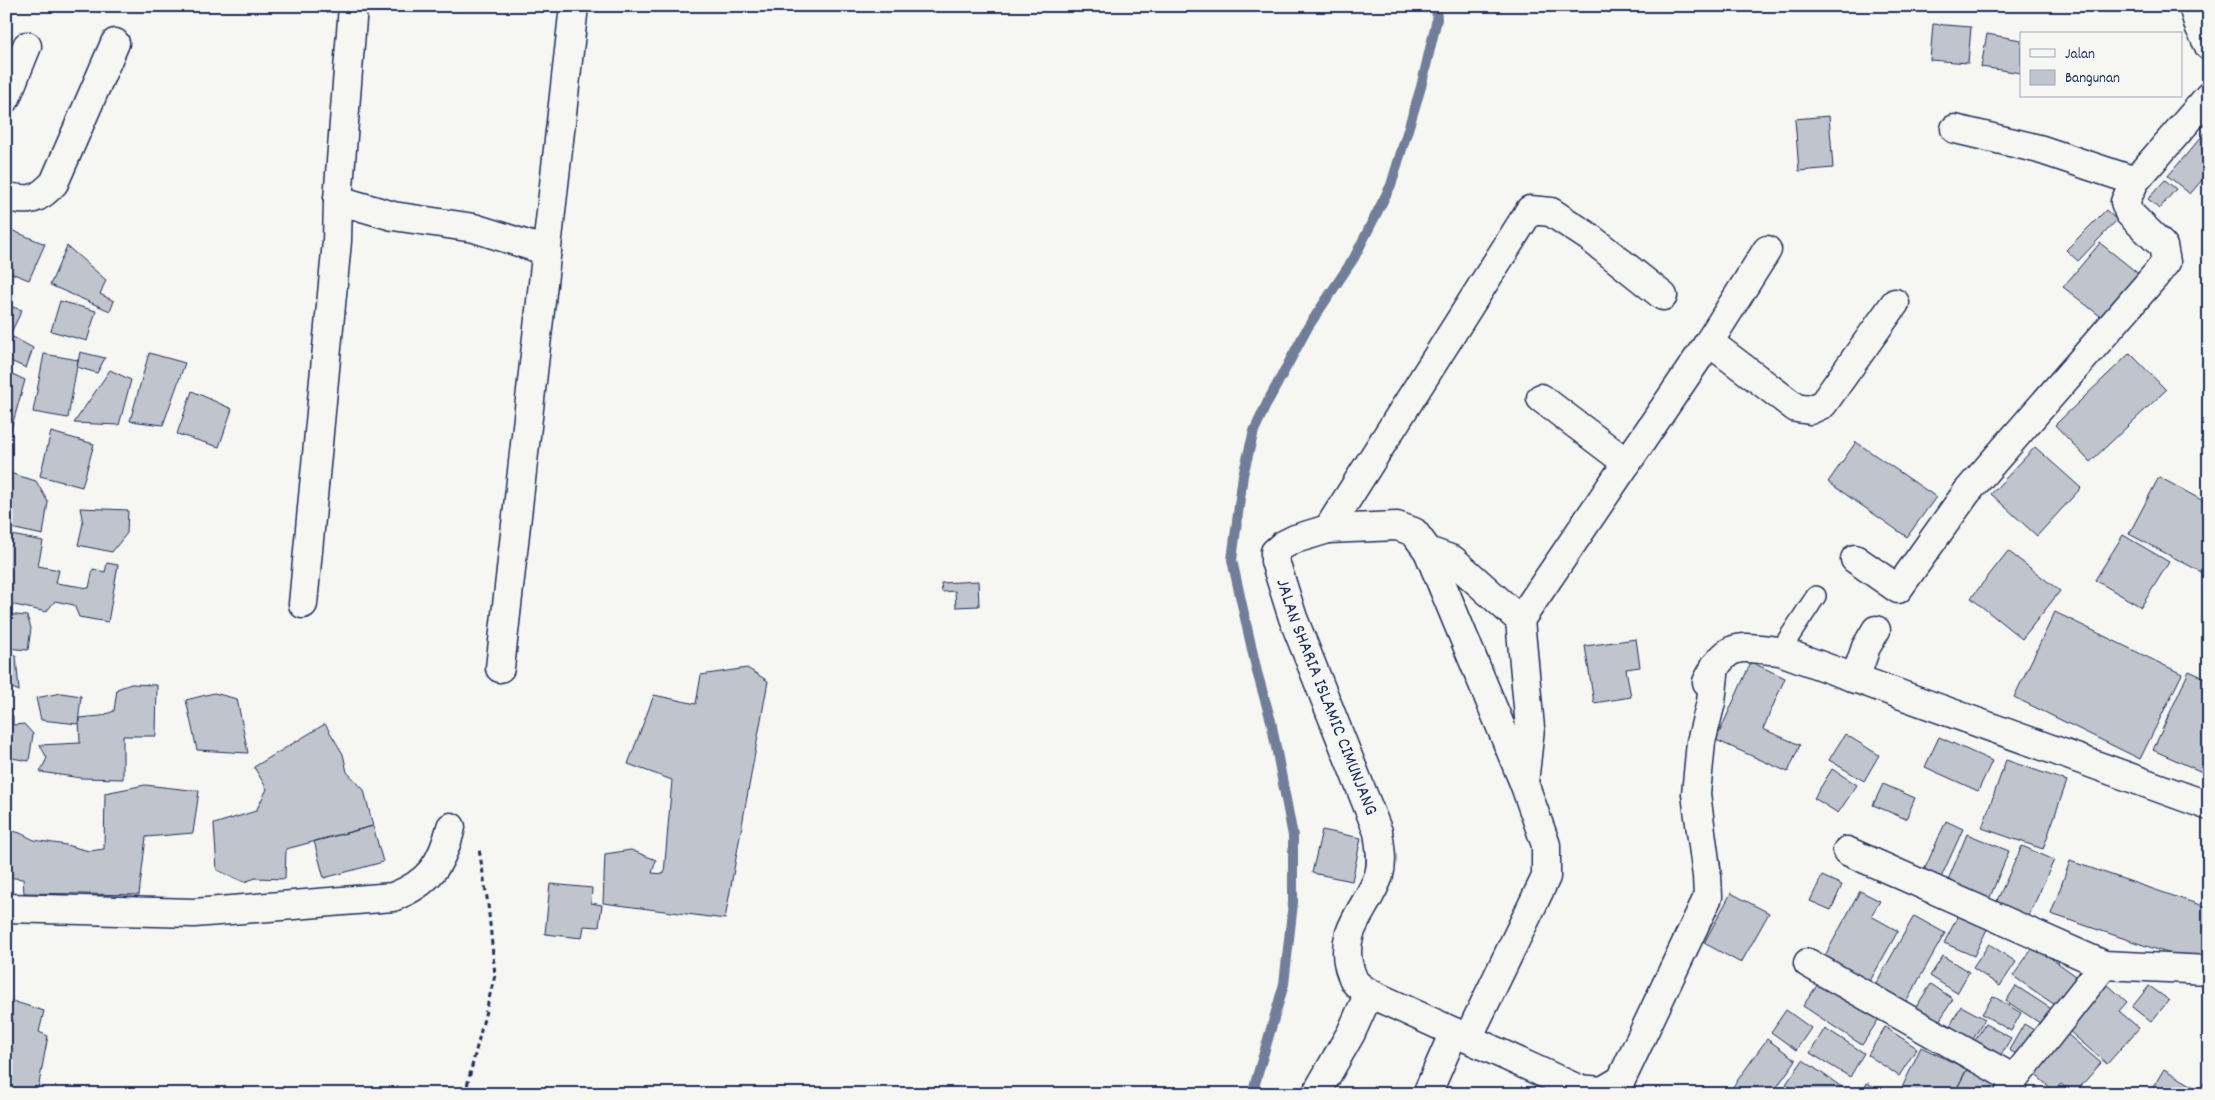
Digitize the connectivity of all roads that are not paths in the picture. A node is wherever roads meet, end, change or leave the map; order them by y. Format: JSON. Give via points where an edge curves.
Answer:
{"nodes":[{"id":1,"x":353,"y":6,"type":"edge"},
{"id":2,"x":574,"y":6,"type":"edge"},
{"id":3,"x":2193,"y":6,"type":"edge"},
{"id":4,"x":115,"y":43,"type":"dead end"},
{"id":5,"x":27,"y":46,"type":"dead end"},
{"id":6,"x":2209,"y":46,"type":"edge"},
{"id":7,"x":2209,"y":96,"type":"edge"},
{"id":8,"x":6,"y":98,"type":"edge"},
{"id":9,"x":1955,"y":129,"type":"dead end"},
{"id":10,"x":2135,"y":181,"type":"junction"},
{"id":11,"x":6,"y":197,"type":"edge"},
{"id":12,"x":338,"y":200,"type":"junction"},
{"id":13,"x":1767,"y":250,"type":"dead end"},
{"id":14,"x":547,"y":251,"type":"junction"},
{"id":15,"x":1663,"y":296,"type":"dead end"},
{"id":16,"x":1895,"y":302,"type":"dead end"},
{"id":17,"x":1710,"y":342,"type":"junction"},
{"id":18,"x":1541,"y":398,"type":"dead end"},
{"id":19,"x":1627,"y":463,"type":"junction"},
{"id":20,"x":1328,"y":529,"type":"junction"},
{"id":21,"x":1428,"y":551,"type":"junction"},
{"id":22,"x":1855,"y":559,"type":"dead end"},
{"id":23,"x":1816,"y":596,"type":"dead end"},
{"id":24,"x":303,"y":604,"type":"dead end"},
{"id":25,"x":1520,"y":620,"type":"junction"},
{"id":26,"x":1876,"y":630,"type":"dead end"},
{"id":27,"x":1780,"y":651,"type":"junction"},
{"id":28,"x":500,"y":668,"type":"dead end"},
{"id":29,"x":1855,"y":679,"type":"junction"},
{"id":30,"x":1524,"y":783,"type":"junction"},
{"id":31,"x":2209,"y":806,"type":"edge"},
{"id":32,"x":451,"y":827,"type":"dead end"},
{"id":33,"x":1847,"y":851,"type":"dead end"},
{"id":34,"x":6,"y":908,"type":"edge"},
{"id":35,"x":1808,"y":963,"type":"dead end"},
{"id":36,"x":2104,"y":965,"type":"junction"},
{"id":37,"x":2209,"y":970,"type":"edge"},
{"id":38,"x":1369,"y":994,"type":"junction"},
{"id":39,"x":1461,"y":1035,"type":"junction"},
{"id":40,"x":2012,"y":1086,"type":"edge"},
{"id":41,"x":1316,"y":1094,"type":"edge"},
{"id":42,"x":1427,"y":1094,"type":"edge"}],
"edges":[{"from":1,"to":12,"type":"street"},
{"from":2,"to":14,"type":"street"},
{"from":3,"to":6,"type":"street"},
{"from":4,"to":11,"type":"street","via":[[54,183],[30,201]]},
{"from":5,"to":8,"type":"street"},
{"from":7,"to":10,"type":"street"},
{"from":9,"to":10,"type":"street","via":[[2039,149]]},
{"from":10,"to":22,"type":"street","via":[[2125,202],[2129,213],[2163,246],[2166,262],[1967,492],[1898,589]]},
{"from":12,"to":14,"type":"street","via":[[393,216],[474,228]]},
{"from":12,"to":24,"type":"street","via":[[337,241]]},
{"from":13,"to":17,"type":"street"},
{"from":14,"to":28,"type":"street"},
{"from":15,"to":20,"type":"street","via":[[1589,237],[1551,212],[1530,210]]},
{"from":16,"to":17,"type":"street","via":[[1823,404],[1810,410],[1796,408]]},
{"from":17,"to":19,"type":"street"},
{"from":18,"to":19,"type":"street"},
{"from":19,"to":25,"type":"street"},
{"from":20,"to":21,"type":"street","name":"JALAN SHARIA ISLAMIC CIMUNJANG","via":[[1397,526],[1414,532]]},
{"from":20,"to":38,"type":"street","name":"JALAN SHARIA ISLAMIC CIMUNJANG","via":[[1283,545],[1275,552],[1274,561],[1293,618],[1378,832],[1379,874],[1347,938],[1346,953],[1354,983]]},
{"from":21,"to":25,"type":"street","via":[[1453,560]]},
{"from":21,"to":30,"type":"street","name":"JALAN SHARIA ISLAMIC CIMUNJANG"},
{"from":23,"to":27,"type":"lane"},
{"from":25,"to":30,"type":"street","name":"JALAN SHARIA ISLAMIC CIMUNJANG","via":[[1530,728]]},
{"from":26,"to":29,"type":"street"},
{"from":27,"to":29,"type":"street","name":"JALAN SHARIA ISLAMIC CIMUNJANG"},
{"from":27,"to":39,"type":"street","name":"JALAN SHARIA ISLAMIC CIMUNJANG","via":[[1740,647],[1727,652],[1715,666],[1712,702],[1701,742],[1696,794],[1708,897],[1621,1080],[1602,1091],[1578,1089]]},
{"from":29,"to":31,"type":"street","name":"JALAN SHARIA ISLAMIC CIMUNJANG"},
{"from":30,"to":39,"type":"street","name":"JALAN SHARIA ISLAMIC CIMUNJANG","via":[[1546,845],[1546,877]]},
{"from":32,"to":34,"type":"street","via":[[446,846],[426,880],[393,897],[194,913]]},
{"from":33,"to":36,"type":"street"},
{"from":35,"to":40,"type":"street"},
{"from":36,"to":37,"type":"street"},
{"from":36,"to":40,"type":"street"},
{"from":38,"to":39,"type":"street","name":"JALAN SHARIA ISLAMIC CIMUNJANG"},
{"from":38,"to":41,"type":"street","via":[[1351,1034]]},
{"from":39,"to":42,"type":"street","name":"JALAN SHARIA ISLAMIC CIMUNJANG"}]}
